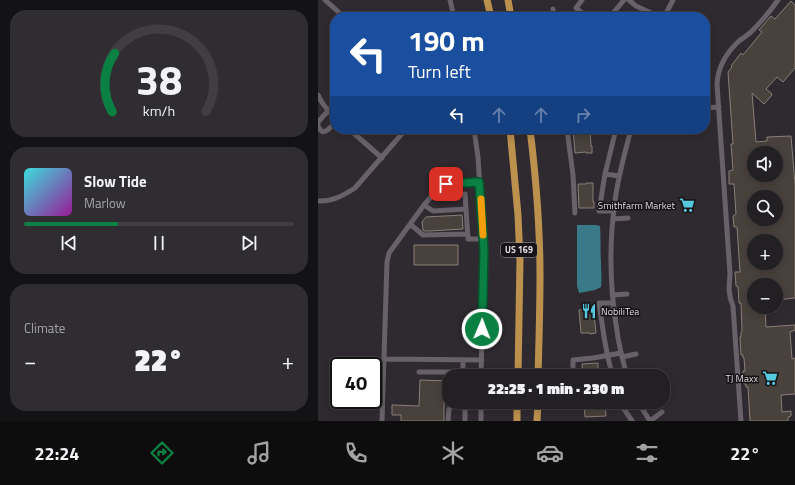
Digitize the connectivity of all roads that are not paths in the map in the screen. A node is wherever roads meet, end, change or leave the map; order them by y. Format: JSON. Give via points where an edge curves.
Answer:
{"nodes":[{"id":1,"x":325,"y":0,"type":"edge"},
{"id":2,"x":450,"y":0,"type":"edge"},
{"id":3,"x":487,"y":0,"type":"edge"},
{"id":4,"x":508,"y":0,"type":"edge"},
{"id":5,"x":582,"y":0,"type":"edge"},
{"id":6,"x":624,"y":0,"type":"edge"},
{"id":7,"x":673,"y":0,"type":"edge"},
{"id":8,"x":778,"y":0,"type":"edge"},
{"id":9,"x":630,"y":1,"type":"edge"},
{"id":10,"x":553,"y":8,"type":"dead end"},
{"id":11,"x":338,"y":12,"type":"edge"},
{"id":12,"x":453,"y":12,"type":"edge"},
{"id":13,"x":489,"y":12,"type":"edge"},
{"id":14,"x":510,"y":12,"type":"edge"},
{"id":15,"x":553,"y":12,"type":"edge"},
{"id":16,"x":581,"y":12,"type":"edge"},
{"id":17,"x":614,"y":12,"type":"edge"},
{"id":18,"x":649,"y":12,"type":"edge"},
{"id":19,"x":667,"y":12,"type":"edge"},
{"id":20,"x":318,"y":95,"type":"edge"},
{"id":21,"x":719,"y":107,"type":"junction"},
{"id":22,"x":710,"y":108,"type":"edge"},
{"id":23,"x":328,"y":111,"type":"joint"},
{"id":24,"x":318,"y":125,"type":"edge"},
{"id":25,"x":330,"y":128,"type":"edge"},
{"id":26,"x":355,"y":134,"type":"edge"},
{"id":27,"x":402,"y":134,"type":"edge"},
{"id":28,"x":475,"y":134,"type":"edge"},
{"id":29,"x":510,"y":134,"type":"edge"},
{"id":30,"x":531,"y":134,"type":"edge"},
{"id":31,"x":568,"y":134,"type":"edge"},
{"id":32,"x":615,"y":134,"type":"edge"},
{"id":33,"x":630,"y":134,"type":"edge"},
{"id":34,"x":382,"y":158,"type":"junction"},
{"id":35,"x":605,"y":174,"type":"junction"},
{"id":36,"x":619,"y":176,"type":"junction"},
{"id":37,"x":479,"y":182,"type":"junction"},
{"id":38,"x":437,"y":190,"type":"junction"},
{"id":39,"x":318,"y":201,"type":"edge"},
{"id":40,"x":424,"y":205,"type":"junction"},
{"id":41,"x":466,"y":209,"type":"junction"},
{"id":42,"x":614,"y":211,"type":"junction"},
{"id":43,"x":575,"y":213,"type":"dead end"},
{"id":44,"x":628,"y":218,"type":"dead end"},
{"id":45,"x":613,"y":219,"type":"junction"},
{"id":46,"x":410,"y":224,"type":"junction"},
{"id":47,"x":467,"y":234,"type":"junction"},
{"id":48,"x":484,"y":239,"type":"junction"},
{"id":49,"x":627,"y":294,"type":"dead end"},
{"id":50,"x":613,"y":295,"type":"junction"},
{"id":51,"x":613,"y":303,"type":"junction"},
{"id":52,"x":636,"y":354,"type":"dead end"},
{"id":53,"x":622,"y":355,"type":"junction"},
{"id":54,"x":607,"y":356,"type":"junction"},
{"id":55,"x":384,"y":359,"type":"junction"},
{"id":56,"x":463,"y":360,"type":"junction"},
{"id":57,"x":482,"y":360,"type":"junction"},
{"id":58,"x":463,"y":369,"type":"edge"},
{"id":59,"x":482,"y":369,"type":"edge"},
{"id":60,"x":518,"y":369,"type":"edge"},
{"id":61,"x":538,"y":369,"type":"edge"},
{"id":62,"x":573,"y":369,"type":"edge"},
{"id":63,"x":611,"y":369,"type":"edge"},
{"id":64,"x":625,"y":369,"type":"edge"},
{"id":65,"x":419,"y":372,"type":"dead end"},
{"id":66,"x":442,"y":373,"type":"edge"},
{"id":67,"x":449,"y":409,"type":"edge"},
{"id":68,"x":464,"y":409,"type":"edge"},
{"id":69,"x":481,"y":409,"type":"edge"},
{"id":70,"x":518,"y":409,"type":"edge"},
{"id":71,"x":538,"y":409,"type":"edge"},
{"id":72,"x":624,"y":409,"type":"edge"},
{"id":73,"x":642,"y":409,"type":"edge"},
{"id":74,"x":662,"y":412,"type":"dead end"},
{"id":75,"x":382,"y":421,"type":"edge"},
{"id":76,"x":448,"y":421,"type":"edge"},
{"id":77,"x":465,"y":421,"type":"edge"},
{"id":78,"x":481,"y":421,"type":"edge"},
{"id":79,"x":517,"y":421,"type":"edge"},
{"id":80,"x":537,"y":421,"type":"edge"},
{"id":81,"x":632,"y":421,"type":"edge"},
{"id":82,"x":650,"y":421,"type":"edge"},
{"id":83,"x":740,"y":421,"type":"edge"}],
"edges":[{"from":1,"to":11,"type":"street"},
{"from":2,"to":12,"type":"street"},
{"from":3,"to":13,"type":"highway"},
{"from":4,"to":14,"type":"highway"},
{"from":5,"to":16,"type":"street","via":[[576,8]]},
{"from":6,"to":17,"type":"street"},
{"from":7,"to":19,"type":"street"},
{"from":8,"to":21,"type":"street","via":[[752,31],[726,56],[719,69]]},
{"from":9,"to":18,"type":"street"},
{"from":10,"to":15,"type":"street"},
{"from":20,"to":23,"type":"street"},
{"from":21,"to":22,"type":"street"},
{"from":21,"to":83,"type":"street"},
{"from":23,"to":24,"type":"street"},
{"from":24,"to":25,"type":"street","via":[[322,131]]},
{"from":26,"to":34,"type":"street"},
{"from":27,"to":34,"type":"street"},
{"from":28,"to":37,"type":"street"},
{"from":29,"to":60,"type":"highway","number":"US 169","via":[[518,215]]},
{"from":30,"to":61,"type":"highway","number":"US 169","via":[[539,234]]},
{"from":31,"to":43,"type":"street"},
{"from":32,"to":35,"type":"street"},
{"from":33,"to":36,"type":"street"},
{"from":34,"to":39,"type":"street","via":[[344,195]]},
{"from":35,"to":36,"type":"street"},
{"from":35,"to":42,"type":"street","via":[[599,210]]},
{"from":36,"to":42,"type":"street"},
{"from":37,"to":38,"type":"street","via":[[446,184]]},
{"from":37,"to":48,"type":"street"},
{"from":38,"to":40,"type":"street"},
{"from":38,"to":41,"type":"street","via":[[444,195],[465,194]]},
{"from":40,"to":41,"type":"street","via":[[433,211]]},
{"from":40,"to":46,"type":"street"},
{"from":41,"to":47,"type":"street"},
{"from":42,"to":45,"type":"street"},
{"from":44,"to":45,"type":"street"},
{"from":45,"to":50,"type":"street"},
{"from":46,"to":47,"type":"street","via":[[423,235]]},
{"from":46,"to":55,"type":"street","via":[[389,253],[386,262]]},
{"from":47,"to":48,"type":"street","via":[[468,239]]},
{"from":48,"to":57,"type":"street"},
{"from":49,"to":50,"type":"street"},
{"from":50,"to":51,"type":"street"},
{"from":51,"to":53,"type":"street"},
{"from":51,"to":54,"type":"street","via":[[599,303]]},
{"from":52,"to":53,"type":"street"},
{"from":53,"to":54,"type":"street"},
{"from":53,"to":64,"type":"street"},
{"from":54,"to":62,"type":"street","via":[[573,360]]},
{"from":54,"to":63,"type":"street"},
{"from":55,"to":56,"type":"street"},
{"from":55,"to":75,"type":"street"},
{"from":56,"to":57,"type":"street"},
{"from":56,"to":58,"type":"street"},
{"from":57,"to":59,"type":"street"},
{"from":65,"to":66,"type":"street"},
{"from":67,"to":76,"type":"street"},
{"from":68,"to":77,"type":"street"},
{"from":69,"to":78,"type":"street"},
{"from":70,"to":79,"type":"highway"},
{"from":71,"to":80,"type":"highway"},
{"from":72,"to":81,"type":"street"},
{"from":73,"to":82,"type":"street"},
{"from":74,"to":82,"type":"street"}]}
